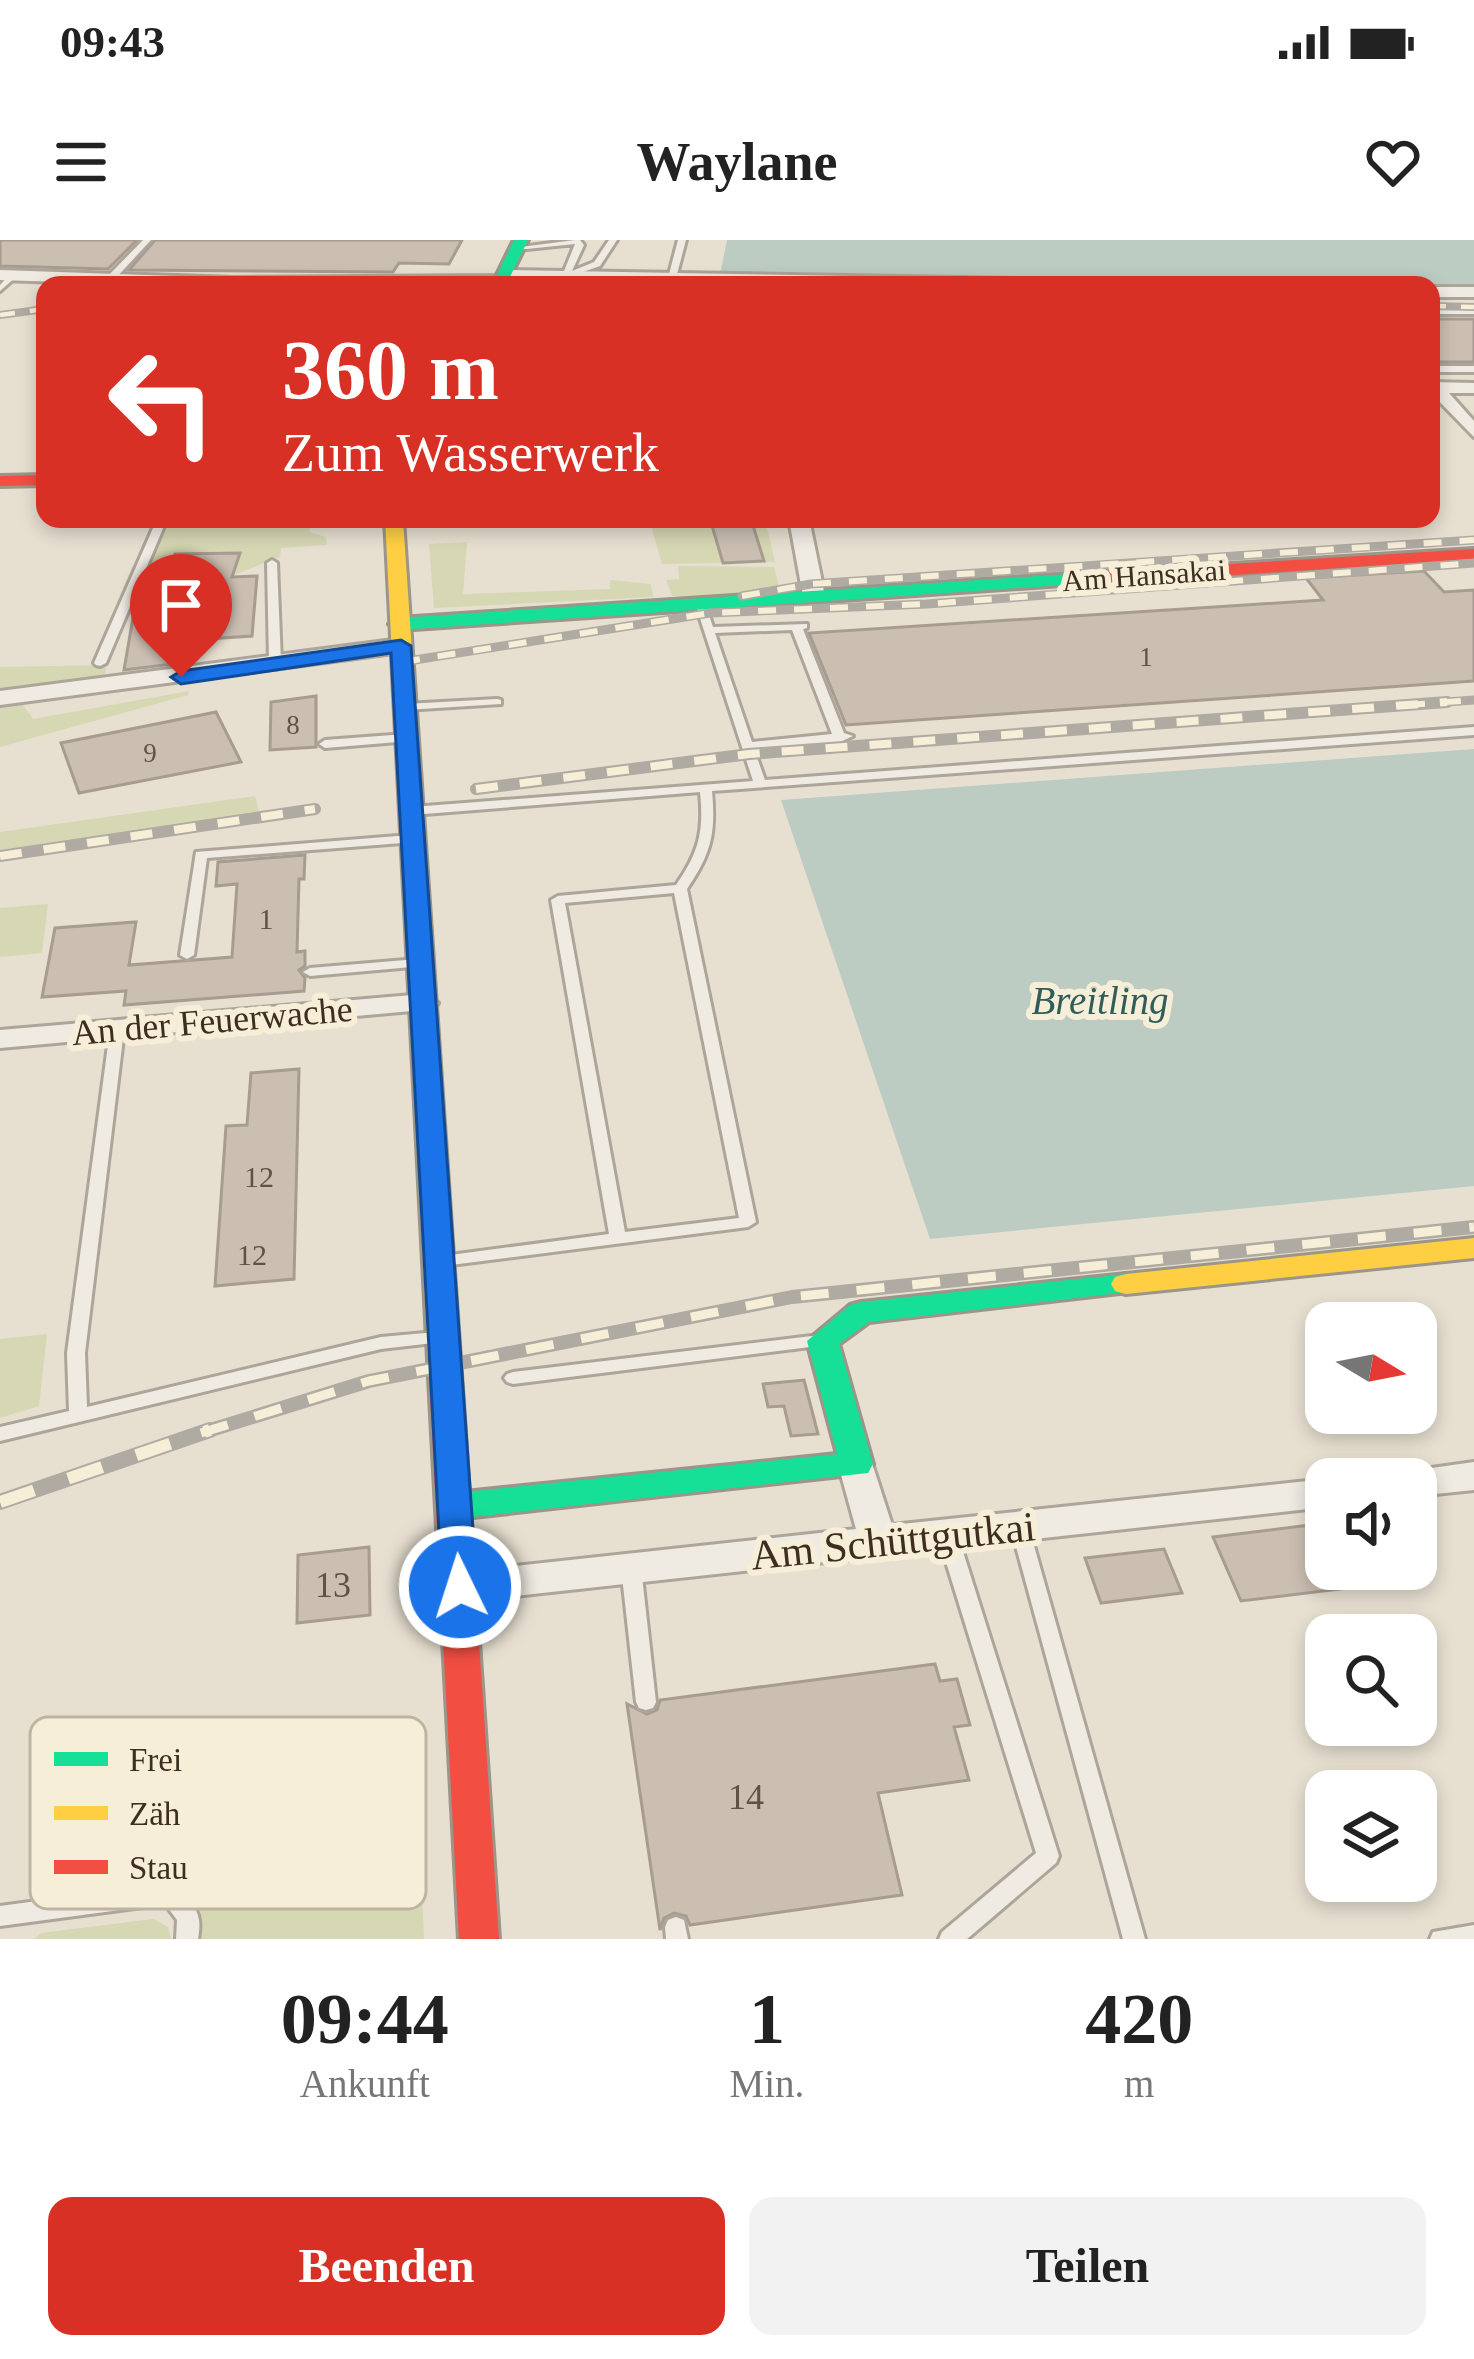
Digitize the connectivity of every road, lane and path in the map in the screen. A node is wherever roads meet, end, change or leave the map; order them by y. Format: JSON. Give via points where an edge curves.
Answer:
{"nodes":[{"id":1,"x":147,"y":240,"type":"edge"},
{"id":2,"x":614,"y":240,"type":"edge"},
{"id":3,"x":682,"y":240,"type":"edge"},
{"id":4,"x":519,"y":244,"type":"edge"},
{"id":5,"x":7,"y":276,"type":"edge"},
{"id":6,"x":124,"y":276,"type":"edge"},
{"id":7,"x":503,"y":276,"type":"edge"},
{"id":8,"x":566,"y":276,"type":"joint"},
{"id":9,"x":673,"y":276,"type":"edge"},
{"id":10,"x":0,"y":289,"type":"edge"},
{"id":11,"x":1440,"y":292,"type":"edge"},
{"id":12,"x":1474,"y":292,"type":"edge"},
{"id":13,"x":1440,"y":312,"type":"edge"},
{"id":14,"x":1474,"y":312,"type":"edge"},
{"id":15,"x":1474,"y":369,"type":"edge"},
{"id":16,"x":1440,"y":379,"type":"edge"},
{"id":17,"x":1440,"y":382,"type":"edge"},
{"id":18,"x":1474,"y":388,"type":"edge"},
{"id":19,"x":1440,"y":391,"type":"edge"},
{"id":20,"x":1474,"y":432,"type":"edge"},
{"id":21,"x":36,"y":480,"type":"edge"},
{"id":22,"x":0,"y":482,"type":"edge"},
{"id":23,"x":0,"y":494,"type":"edge"},
{"id":24,"x":36,"y":494,"type":"edge"},
{"id":25,"x":157,"y":528,"type":"edge"},
{"id":26,"x":392,"y":528,"type":"edge"},
{"id":27,"x":802,"y":528,"type":"edge"},
{"id":28,"x":1474,"y":554,"type":"edge"},
{"id":29,"x":272,"y":563,"type":"dead end"},
{"id":30,"x":814,"y":596,"type":"junction"},
{"id":31,"x":704,"y":617,"type":"junction"},
{"id":32,"x":400,"y":635,"type":"junction"},
{"id":33,"x":275,"y":662,"type":"junction"},
{"id":34,"x":100,"y":663,"type":"dead end"},
{"id":35,"x":0,"y":698,"type":"edge"},
{"id":36,"x":497,"y":702,"type":"dead end"},
{"id":37,"x":405,"y":707,"type":"junction"},
{"id":38,"x":1474,"y":731,"type":"edge"},
{"id":39,"x":407,"y":738,"type":"junction"},
{"id":40,"x":325,"y":744,"type":"dead end"},
{"id":41,"x":747,"y":746,"type":"junction"},
{"id":42,"x":760,"y":784,"type":"junction"},
{"id":43,"x":706,"y":788,"type":"junction"},
{"id":44,"x":412,"y":825,"type":"junction"},
{"id":45,"x":680,"y":889,"type":"junction"},
{"id":46,"x":187,"y":955,"type":"dead end"},
{"id":47,"x":422,"y":962,"type":"junction"},
{"id":48,"x":310,"y":972,"type":"dead end"},
{"id":49,"x":424,"y":1003,"type":"junction"},
{"id":50,"x":117,"y":1030,"type":"junction"},
{"id":51,"x":0,"y":1039,"type":"edge"},
{"id":52,"x":618,"y":1240,"type":"junction"},
{"id":53,"x":1474,"y":1248,"type":"edge"},
{"id":54,"x":440,"y":1261,"type":"junction"},
{"id":55,"x":444,"y":1337,"type":"junction"},
{"id":56,"x":823,"y":1340,"type":"junction"},
{"id":57,"x":513,"y":1378,"type":"dead end"},
{"id":58,"x":78,"y":1415,"type":"junction"},
{"id":59,"x":0,"y":1434,"type":"edge"},
{"id":60,"x":856,"y":1464,"type":"junction"},
{"id":61,"x":1474,"y":1476,"type":"edge"},
{"id":62,"x":1437,"y":1480,"type":"edge"},
{"id":63,"x":1305,"y":1495,"type":"edge"},
{"id":64,"x":454,"y":1506,"type":"junction"},
{"id":65,"x":1020,"y":1528,"type":"junction"},
{"id":66,"x":948,"y":1536,"type":"junction"},
{"id":67,"x":879,"y":1545,"type":"junction"},
{"id":68,"x":631,"y":1566,"type":"junction"},
{"id":69,"x":460,"y":1587,"type":"junction"},
{"id":70,"x":646,"y":1702,"type":"dead end"},
{"id":71,"x":52,"y":1909,"type":"edge"},
{"id":72,"x":182,"y":1909,"type":"edge"},
{"id":73,"x":0,"y":1916,"type":"edge"},
{"id":74,"x":1474,"y":1934,"type":"edge"},
{"id":75,"x":187,"y":1939,"type":"edge"},
{"id":76,"x":479,"y":1939,"type":"edge"},
{"id":77,"x":950,"y":1939,"type":"edge"},
{"id":78,"x":1134,"y":1939,"type":"edge"},
{"id":79,"x":1442,"y":1939,"type":"edge"}],
"edges":[{"from":1,"to":6,"type":"lane"},
{"from":2,"to":8,"type":"lane","via":[[597,264]]},
{"from":3,"to":9,"type":"lane"},
{"from":4,"to":7,"type":"street"},
{"from":4,"to":8,"type":"lane","via":[[578,242]]},
{"from":5,"to":10,"type":"lane"},
{"from":11,"to":12,"type":"street"},
{"from":13,"to":14,"type":"lane"},
{"from":15,"to":16,"type":"lane"},
{"from":17,"to":18,"type":"street"},
{"from":19,"to":20,"type":"street"},
{"from":21,"to":22,"type":"street"},
{"from":23,"to":24,"type":"street"},
{"from":25,"to":34,"type":"lane"},
{"from":26,"to":32,"type":"street"},
{"from":27,"to":30,"type":"street"},
{"from":28,"to":30,"type":"street","name":"Am Hansakai"},
{"from":29,"to":33,"type":"lane"},
{"from":30,"to":31,"type":"street","name":"Am Hansakai"},
{"from":31,"to":32,"type":"street","name":"Am Hansakai"},
{"from":31,"to":41,"type":"lane"},
{"from":31,"to":41,"type":"lane","via":[[801,626],[845,737]]},
{"from":32,"to":33,"type":"street"},
{"from":32,"to":37,"type":"street"},
{"from":33,"to":35,"type":"street"},
{"from":36,"to":37,"type":"lane"},
{"from":37,"to":39,"type":"street"},
{"from":38,"to":42,"type":"lane"},
{"from":39,"to":40,"type":"lane"},
{"from":39,"to":44,"type":"street"},
{"from":41,"to":42,"type":"lane"},
{"from":42,"to":43,"type":"lane"},
{"from":43,"to":44,"type":"lane"},
{"from":43,"to":45,"type":"lane","via":[[711,831]]},
{"from":44,"to":46,"type":"lane","via":[[201,854]]},
{"from":44,"to":47,"type":"street"},
{"from":45,"to":52,"type":"lane","via":[[558,900]]},
{"from":45,"to":52,"type":"lane","via":[[748,1222]]},
{"from":47,"to":48,"type":"lane"},
{"from":47,"to":49,"type":"street"},
{"from":49,"to":50,"type":"street","name":"An der Feuerwache"},
{"from":49,"to":54,"type":"street"},
{"from":50,"to":51,"type":"street","name":"An der Feuerwache"},
{"from":50,"to":58,"type":"lane","via":[[76,1353]]},
{"from":52,"to":54,"type":"lane"},
{"from":53,"to":56,"type":"street","via":[[861,1312]]},
{"from":54,"to":55,"type":"street"},
{"from":55,"to":58,"type":"lane","via":[[382,1343]]},
{"from":55,"to":64,"type":"street"},
{"from":56,"to":57,"type":"lane"},
{"from":56,"to":60,"type":"street"},
{"from":58,"to":59,"type":"lane"},
{"from":60,"to":64,"type":"street"},
{"from":60,"to":67,"type":"street"},
{"from":61,"to":62,"type":"street"},
{"from":63,"to":65,"type":"street","name":"Am Schüttgutkai"},
{"from":64,"to":69,"type":"street"},
{"from":65,"to":66,"type":"street","name":"Am Schüttgutkai"},
{"from":65,"to":78,"type":"lane"},
{"from":66,"to":67,"type":"street","name":"Am Schüttgutkai"},
{"from":66,"to":77,"type":"lane","via":[[1048,1856]]},
{"from":67,"to":68,"type":"street","name":"Am Schüttgutkai"},
{"from":68,"to":69,"type":"street","name":"Am Schüttgutkai"},
{"from":68,"to":70,"type":"lane"},
{"from":69,"to":76,"type":"street"},
{"from":71,"to":73,"type":"lane"},
{"from":72,"to":75,"type":"lane"},
{"from":74,"to":79,"type":"lane"}]}
